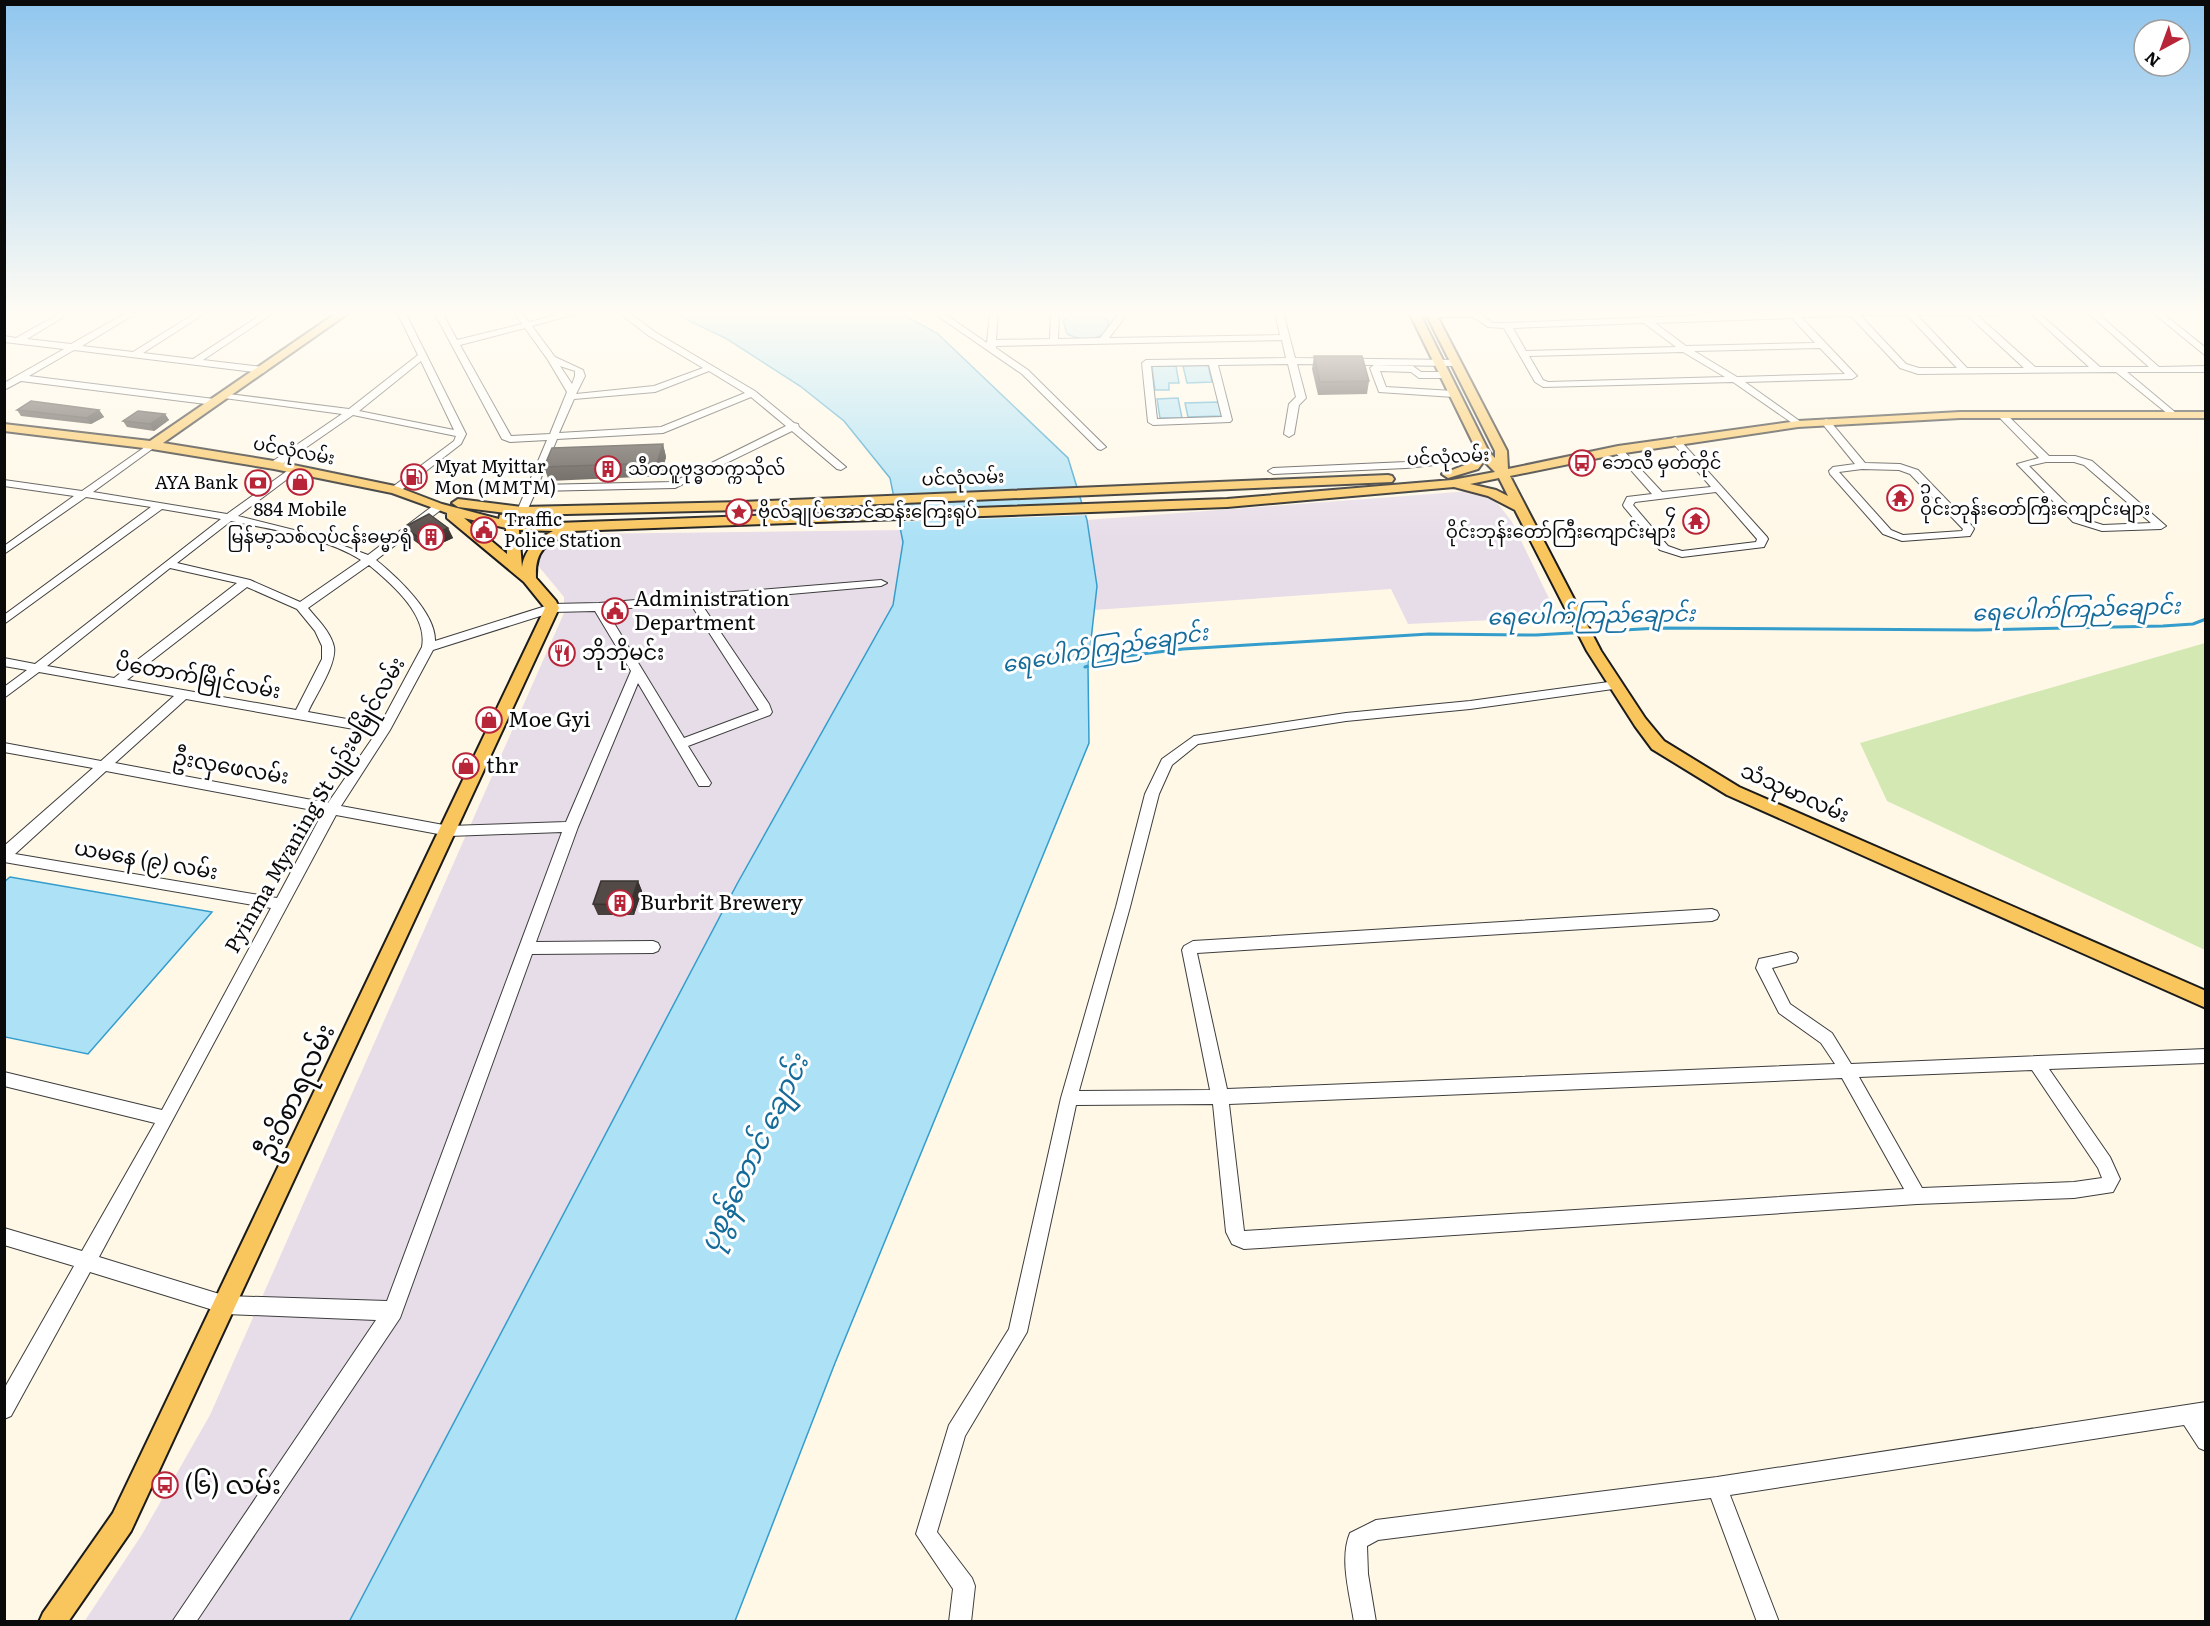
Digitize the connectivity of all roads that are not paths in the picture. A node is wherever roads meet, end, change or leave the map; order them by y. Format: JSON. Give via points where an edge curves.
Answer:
{"nodes":[{"id":1,"x":100,"y":388,"type":"edge"},
{"id":2,"x":236,"y":388,"type":"edge"},
{"id":3,"x":382,"y":388,"type":"edge"},
{"id":4,"x":438,"y":388,"type":"edge"},
{"id":5,"x":479,"y":388,"type":"edge"},
{"id":6,"x":567,"y":388,"type":"edge"},
{"id":7,"x":574,"y":388,"type":"edge"},
{"id":8,"x":658,"y":388,"type":"edge"},
{"id":9,"x":743,"y":388,"type":"edge"},
{"id":10,"x":1043,"y":388,"type":"edge"},
{"id":11,"x":1149,"y":388,"type":"edge"},
{"id":12,"x":1219,"y":388,"type":"edge"},
{"id":13,"x":1298,"y":388,"type":"edge"},
{"id":14,"x":1381,"y":388,"type":"edge"},
{"id":15,"x":1452,"y":388,"type":"edge"},
{"id":16,"x":1470,"y":388,"type":"edge"},
{"id":17,"x":1747,"y":388,"type":"edge"},
{"id":18,"x":2140,"y":388,"type":"edge"},
{"id":19,"x":752,"y":393,"type":"junction"},
{"id":20,"x":1455,"y":394,"type":"junction"},
{"id":21,"x":225,"y":395,"type":"junction"},
{"id":22,"x":571,"y":395,"type":"junction"},
{"id":23,"x":214,"y":402,"type":"junction"},
{"id":24,"x":351,"y":412,"type":"junction"},
{"id":25,"x":2002,"y":415,"type":"junction"},
{"id":26,"x":2173,"y":415,"type":"junction"},
{"id":27,"x":2204,"y":416,"type":"edge"},
{"id":28,"x":1826,"y":422,"type":"junction"},
{"id":29,"x":1798,"y":424,"type":"junction"},
{"id":30,"x":795,"y":426,"type":"junction"},
{"id":31,"x":4,"y":427,"type":"edge"},
{"id":32,"x":461,"y":434,"type":"junction"},
{"id":33,"x":1289,"y":434,"type":"dead end"},
{"id":34,"x":553,"y":438,"type":"junction"},
{"id":35,"x":1675,"y":440,"type":"junction"},
{"id":36,"x":152,"y":445,"type":"junction"},
{"id":37,"x":1101,"y":447,"type":"dead end"},
{"id":38,"x":1618,"y":450,"type":"junction"},
{"id":39,"x":1484,"y":453,"type":"junction"},
{"id":40,"x":1510,"y":455,"type":"junction"},
{"id":41,"x":2046,"y":459,"type":"junction"},
{"id":42,"x":1459,"y":460,"type":"dead end"},
{"id":43,"x":1549,"y":463,"type":"junction"},
{"id":44,"x":274,"y":465,"type":"junction"},
{"id":45,"x":1862,"y":466,"type":"junction"},
{"id":46,"x":841,"y":467,"type":"dead end"},
{"id":47,"x":294,"y":469,"type":"junction"},
{"id":48,"x":1273,"y":471,"type":"dead end"},
{"id":49,"x":1406,"y":472,"type":"junction"},
{"id":50,"x":1502,"y":472,"type":"junction"},
{"id":51,"x":1448,"y":479,"type":"junction"},
{"id":52,"x":5,"y":484,"type":"edge"},
{"id":53,"x":532,"y":488,"type":"junction"},
{"id":54,"x":1720,"y":489,"type":"junction"},
{"id":55,"x":395,"y":490,"type":"junction"},
{"id":56,"x":85,"y":494,"type":"junction"},
{"id":57,"x":1660,"y":496,"type":"junction"},
{"id":58,"x":161,"y":505,"type":"junction"},
{"id":59,"x":468,"y":505,"type":"junction"},
{"id":60,"x":742,"y":506,"type":"junction"},
{"id":61,"x":438,"y":507,"type":"junction"},
{"id":62,"x":1521,"y":508,"type":"junction"},
{"id":63,"x":522,"y":511,"type":"junction"},
{"id":64,"x":230,"y":517,"type":"junction"},
{"id":65,"x":512,"y":525,"type":"junction"},
{"id":66,"x":573,"y":528,"type":"junction"},
{"id":67,"x":4,"y":551,"type":"edge"},
{"id":68,"x":369,"y":560,"type":"junction"},
{"id":69,"x":168,"y":564,"type":"junction"},
{"id":70,"x":515,"y":568,"type":"junction"},
{"id":71,"x":528,"y":579,"type":"junction"},
{"id":72,"x":246,"y":582,"type":"junction"},
{"id":73,"x":881,"y":584,"type":"dead end"},
{"id":74,"x":692,"y":598,"type":"junction"},
{"id":75,"x":301,"y":607,"type":"junction"},
{"id":76,"x":599,"y":607,"type":"junction"},
{"id":77,"x":552,"y":608,"type":"junction"},
{"id":78,"x":4,"y":621,"type":"edge"},
{"id":79,"x":428,"y":647,"type":"junction"},
{"id":80,"x":4,"y":662,"type":"edge"},
{"id":81,"x":38,"y":668,"type":"junction"},
{"id":82,"x":637,"y":672,"type":"junction"},
{"id":83,"x":116,"y":682,"type":"junction"},
{"id":84,"x":1616,"y":685,"type":"junction"},
{"id":85,"x":4,"y":694,"type":"edge"},
{"id":86,"x":184,"y":694,"type":"junction"},
{"id":87,"x":300,"y":715,"type":"junction"},
{"id":88,"x":384,"y":730,"type":"junction"},
{"id":89,"x":680,"y":744,"type":"junction"},
{"id":90,"x":6,"y":749,"type":"edge"},
{"id":91,"x":105,"y":765,"type":"junction"},
{"id":92,"x":704,"y":783,"type":"dead end"},
{"id":93,"x":333,"y":807,"type":"junction"},
{"id":94,"x":571,"y":827,"type":"junction"},
{"id":95,"x":449,"y":831,"type":"junction"},
{"id":96,"x":4,"y":856,"type":"edge"},
{"id":97,"x":280,"y":904,"type":"junction"},
{"id":98,"x":1712,"y":915,"type":"dead end"},
{"id":99,"x":653,"y":947,"type":"dead end"},
{"id":100,"x":526,"y":948,"type":"junction"},
{"id":101,"x":1791,"y":958,"type":"dead end"},
{"id":102,"x":2205,"y":1000,"type":"edge"},
{"id":103,"x":2205,"y":1056,"type":"edge"},
{"id":104,"x":2037,"y":1065,"type":"junction"},
{"id":105,"x":1846,"y":1072,"type":"junction"},
{"id":106,"x":4,"y":1079,"type":"edge"},
{"id":107,"x":1220,"y":1097,"type":"junction"},
{"id":108,"x":1069,"y":1098,"type":"junction"},
{"id":109,"x":166,"y":1119,"type":"junction"},
{"id":110,"x":1917,"y":1196,"type":"junction"},
{"id":111,"x":4,"y":1236,"type":"edge"},
{"id":112,"x":88,"y":1261,"type":"junction"},
{"id":113,"x":226,"y":1305,"type":"junction"},
{"id":114,"x":393,"y":1311,"type":"junction"},
{"id":115,"x":5,"y":1408,"type":"edge"},
{"id":116,"x":2197,"y":1413,"type":"edge"},
{"id":117,"x":2205,"y":1442,"type":"edge"},
{"id":118,"x":1717,"y":1487,"type":"junction"},
{"id":119,"x":52,"y":1622,"type":"edge"},
{"id":120,"x":183,"y":1622,"type":"edge"},
{"id":121,"x":960,"y":1622,"type":"edge"},
{"id":122,"x":1365,"y":1622,"type":"edge"},
{"id":123,"x":1768,"y":1622,"type":"edge"}],
"edges":[{"from":1,"to":23,"type":"street"},
{"from":2,"to":21,"type":"main road"},
{"from":3,"to":24,"type":"street"},
{"from":4,"to":32,"type":"street"},
{"from":5,"to":34,"type":"street","via":[[505,437]]},
{"from":6,"to":22,"type":"street"},
{"from":7,"to":22,"type":"street"},
{"from":8,"to":22,"type":"street"},
{"from":9,"to":19,"type":"street"},
{"from":10,"to":37,"type":"street"},
{"from":11,"to":12,"type":"street","via":[[1153,422],[1227,420]]},
{"from":13,"to":33,"type":"street","via":[[1301,398],[1294,404]]},
{"from":14,"to":20,"type":"street"},
{"from":15,"to":20,"type":"main road","name":"သံသုမာလမ်း"},
{"from":16,"to":40,"type":"main road","name":"သံသုမာလမ်း"},
{"from":17,"to":29,"type":"street"},
{"from":18,"to":26,"type":"street"},
{"from":19,"to":30,"type":"street"},
{"from":19,"to":34,"type":"street","via":[[663,430]]},
{"from":20,"to":39,"type":"main road","name":"သံသုမာလမ်း"},
{"from":21,"to":23,"type":"main road"},
{"from":21,"to":24,"type":"street"},
{"from":22,"to":34,"type":"street"},
{"from":23,"to":36,"type":"main road"},
{"from":24,"to":32,"type":"street"},
{"from":24,"to":44,"type":"street"},
{"from":25,"to":26,"type":"main road","name":"ပင်လုံလမ်း"},
{"from":25,"to":28,"type":"main road","name":"ပင်လုံလမ်း"},
{"from":25,"to":41,"type":"street"},
{"from":26,"to":27,"type":"main road","name":"ပင်လုံလမ်း"},
{"from":28,"to":29,"type":"main road","name":"ပင်လုံလမ်း"},
{"from":28,"to":45,"type":"street"},
{"from":29,"to":35,"type":"main road","name":"ပင်လုံလမ်း"},
{"from":30,"to":46,"type":"street"},
{"from":30,"to":53,"type":"street","via":[[675,485]]},
{"from":31,"to":36,"type":"main road","name":"ပင်လုံလမ်း"},
{"from":32,"to":55,"type":"street","via":[[458,442]]},
{"from":34,"to":53,"type":"street"},
{"from":35,"to":38,"type":"main road","name":"ပင်လုံလမ်း"},
{"from":35,"to":54,"type":"street"},
{"from":36,"to":44,"type":"main road","name":"ပင်လုံလမ်း"},
{"from":36,"to":56,"type":"street"},
{"from":38,"to":43,"type":"main road","name":"ပင်လုံလမ်း"},
{"from":38,"to":57,"type":"street"},
{"from":39,"to":50,"type":"main road","name":"သံသုမာလမ်း"},
{"from":39,"to":51,"type":"main road","via":[[1474,466]]},
{"from":40,"to":43,"type":"main road"},
{"from":40,"to":50,"type":"main road","name":"သံသုမာလမ်း"},
{"from":41,"to":41,"type":"street","via":[[2022,464],[2078,520],[2102,528],[2161,526],[2088,463]]},
{"from":42,"to":49,"type":"street"},
{"from":43,"to":50,"type":"main road","name":"ပင်လုံလမ်း"},
{"from":43,"to":62,"type":"main road","via":[[1525,475],[1519,493]]},
{"from":44,"to":47,"type":"main road","name":"ပင်လုံလမ်း"},
{"from":45,"to":45,"type":"street","via":[[1900,467],[1914,472],[1968,532],[1902,537],[1887,532],[1834,471]]},
{"from":47,"to":55,"type":"main road","name":"ပင်လုံလမ်း"},
{"from":47,"to":64,"type":"street"},
{"from":48,"to":49,"type":"street"},
{"from":49,"to":51,"type":"main road","name":"ပင်လုံလမ်း"},
{"from":49,"to":60,"type":"main road","name":"ပင်လုံလမ်း","via":[[1136,489]]},
{"from":50,"to":51,"type":"main road","name":"ပင်လုံလမ်း"},
{"from":50,"to":62,"type":"main road","name":"သံသုမာလမ်း"},
{"from":51,"to":62,"type":"main road","via":[[1492,493]]},
{"from":51,"to":66,"type":"main road","name":"ပင်လုံလမ်း","via":[[1227,503]]},
{"from":52,"to":56,"type":"street","name":"Pyinma Myaning St ပျဉ်းမမြိုင်လမ်း"},
{"from":53,"to":63,"type":"street"},
{"from":54,"to":57,"type":"street"},
{"from":54,"to":57,"type":"street","via":[[1763,538],[1761,545],[1682,554],[1670,551],[1628,505],[1631,499]]},
{"from":55,"to":59,"type":"main road"},
{"from":55,"to":61,"type":"main road","name":"ပင်လုံလမ်း"},
{"from":56,"to":58,"type":"street","name":"Pyinma Myaning St ပျဉ်းမမြိုင်လမ်း"},
{"from":56,"to":67,"type":"street"},
{"from":58,"to":64,"type":"street","name":"Pyinma Myaning St ပျဉ်းမမြိုင်လမ်း"},
{"from":58,"to":78,"type":"street"},
{"from":59,"to":63,"type":"main road"},
{"from":59,"to":65,"type":"main road","via":[[501,515]]},
{"from":60,"to":63,"type":"main road"},
{"from":60,"to":65,"type":"main road","via":[[671,513],[530,516]]},
{"from":61,"to":65,"type":"main road","name":"ပင်လုံလမ်း"},
{"from":61,"to":68,"type":"street"},
{"from":61,"to":70,"type":"main road","via":[[458,518]]},
{"from":62,"to":84,"type":"main road","name":"သံသုမာလမ်း","via":[[1594,651]]},
{"from":64,"to":68,"type":"street","name":"Pyinma Myaning St ပျဉ်းမမြိုင်လမ်း","via":[[320,538]]},
{"from":64,"to":69,"type":"street"},
{"from":65,"to":66,"type":"main road","name":"ပင်လုံလမ်း"},
{"from":65,"to":70,"type":"main road"},
{"from":66,"to":71,"type":"main road","via":[[533,550]]},
{"from":68,"to":75,"type":"street"},
{"from":68,"to":79,"type":"street","name":"Pyinma Myaning St ပျဉ်းမမြိုင်လမ်း","via":[[403,592],[430,626]]},
{"from":69,"to":72,"type":"street"},
{"from":69,"to":81,"type":"street"},
{"from":70,"to":71,"type":"main road"},
{"from":71,"to":77,"type":"main road"},
{"from":72,"to":75,"type":"street"},
{"from":72,"to":83,"type":"street"},
{"from":73,"to":74,"type":"street"},
{"from":74,"to":76,"type":"street"},
{"from":74,"to":89,"type":"street","via":[[766,712]]},
{"from":75,"to":87,"type":"street","via":[[320,630],[328,652],[324,669]]},
{"from":76,"to":77,"type":"street"},
{"from":76,"to":82,"type":"street"},
{"from":77,"to":79,"type":"street"},
{"from":77,"to":95,"type":"main road","name":"ဦးဝိစာရလမ်း"},
{"from":79,"to":88,"type":"street","name":"Pyinma Myaning St ပျဉ်းမမြိုင်လမ်း"},
{"from":80,"to":81,"type":"street","name":"ပိတောက်မြိုင်လမ်း"},
{"from":81,"to":83,"type":"street","name":"ပိတောက်မြိုင်လမ်း"},
{"from":81,"to":85,"type":"street"},
{"from":82,"to":89,"type":"street"},
{"from":82,"to":94,"type":"street"},
{"from":83,"to":86,"type":"street","name":"ပိတောက်မြိုင်လမ်း"},
{"from":84,"to":102,"type":"main road","name":"သံသုမာလမ်း","via":[[1658,745],[1733,791]]},
{"from":84,"to":108,"type":"street","via":[[1324,720],[1194,740],[1167,762],[1152,794]]},
{"from":86,"to":87,"type":"street","name":"ပိတောက်မြိုင်လမ်း"},
{"from":86,"to":91,"type":"street"},
{"from":87,"to":88,"type":"street","name":"ပိတောက်မြိုင်လမ်း"},
{"from":88,"to":93,"type":"street","name":"Pyinma Myaning St ပျဉ်းမမြိုင်လမ်း"},
{"from":89,"to":92,"type":"street"},
{"from":90,"to":91,"type":"street","name":"ဦးလှဖေလမ်း"},
{"from":91,"to":93,"type":"street","name":"ဦးလှဖေလမ်း"},
{"from":91,"to":96,"type":"street"},
{"from":93,"to":95,"type":"street","name":"ဦးလှဖေလမ်း"},
{"from":93,"to":97,"type":"street","name":"Pyinma Myaning St ပျဉ်းမမြိုင်လမ်း"},
{"from":94,"to":95,"type":"street","name":"ဦးလှဖေလမ်း"},
{"from":94,"to":100,"type":"street"},
{"from":95,"to":113,"type":"main road","name":"ဦးဝိစာရလမ်း"},
{"from":96,"to":97,"type":"street","name":"ယမနေ (၉) လမ်း"},
{"from":97,"to":109,"type":"street","name":"Pyinma Myaning St ပျဉ်းမမြိုင်လမ်း"},
{"from":98,"to":107,"type":"street","via":[[1193,947],[1188,954]]},
{"from":99,"to":100,"type":"street"},
{"from":100,"to":114,"type":"street"},
{"from":101,"to":105,"type":"street","via":[[1773,959],[1764,963],[1764,968],[1784,1007],[1826,1036]]},
{"from":103,"to":104,"type":"street"},
{"from":104,"to":105,"type":"street"},
{"from":104,"to":110,"type":"street","via":[[2104,1163],[2111,1179],[2107,1186]]},
{"from":105,"to":107,"type":"street"},
{"from":105,"to":110,"type":"street"},
{"from":106,"to":109,"type":"street"},
{"from":107,"to":108,"type":"street"},
{"from":107,"to":110,"type":"street","via":[[1234,1232],[1244,1240]]},
{"from":108,"to":121,"type":"street","via":[[1018,1332],[956,1432],[926,1534],[963,1586]]},
{"from":109,"to":112,"type":"street","name":"Pyinma Myaning St ပျဉ်းမမြိုင်လမ်း"},
{"from":111,"to":112,"type":"street"},
{"from":112,"to":113,"type":"street"},
{"from":112,"to":115,"type":"street","name":"Pyinma Myaning St ပျဉ်းမမြိုင်လမ်း"},
{"from":113,"to":114,"type":"street"},
{"from":113,"to":119,"type":"main road","name":"ဦးဝိစာရလမ်း","via":[[122,1522]]},
{"from":114,"to":120,"type":"street"},
{"from":116,"to":117,"type":"street"},
{"from":116,"to":118,"type":"street"},
{"from":118,"to":122,"type":"street","via":[[1376,1530],[1357,1540],[1357,1574]]},
{"from":118,"to":123,"type":"street"}]}
